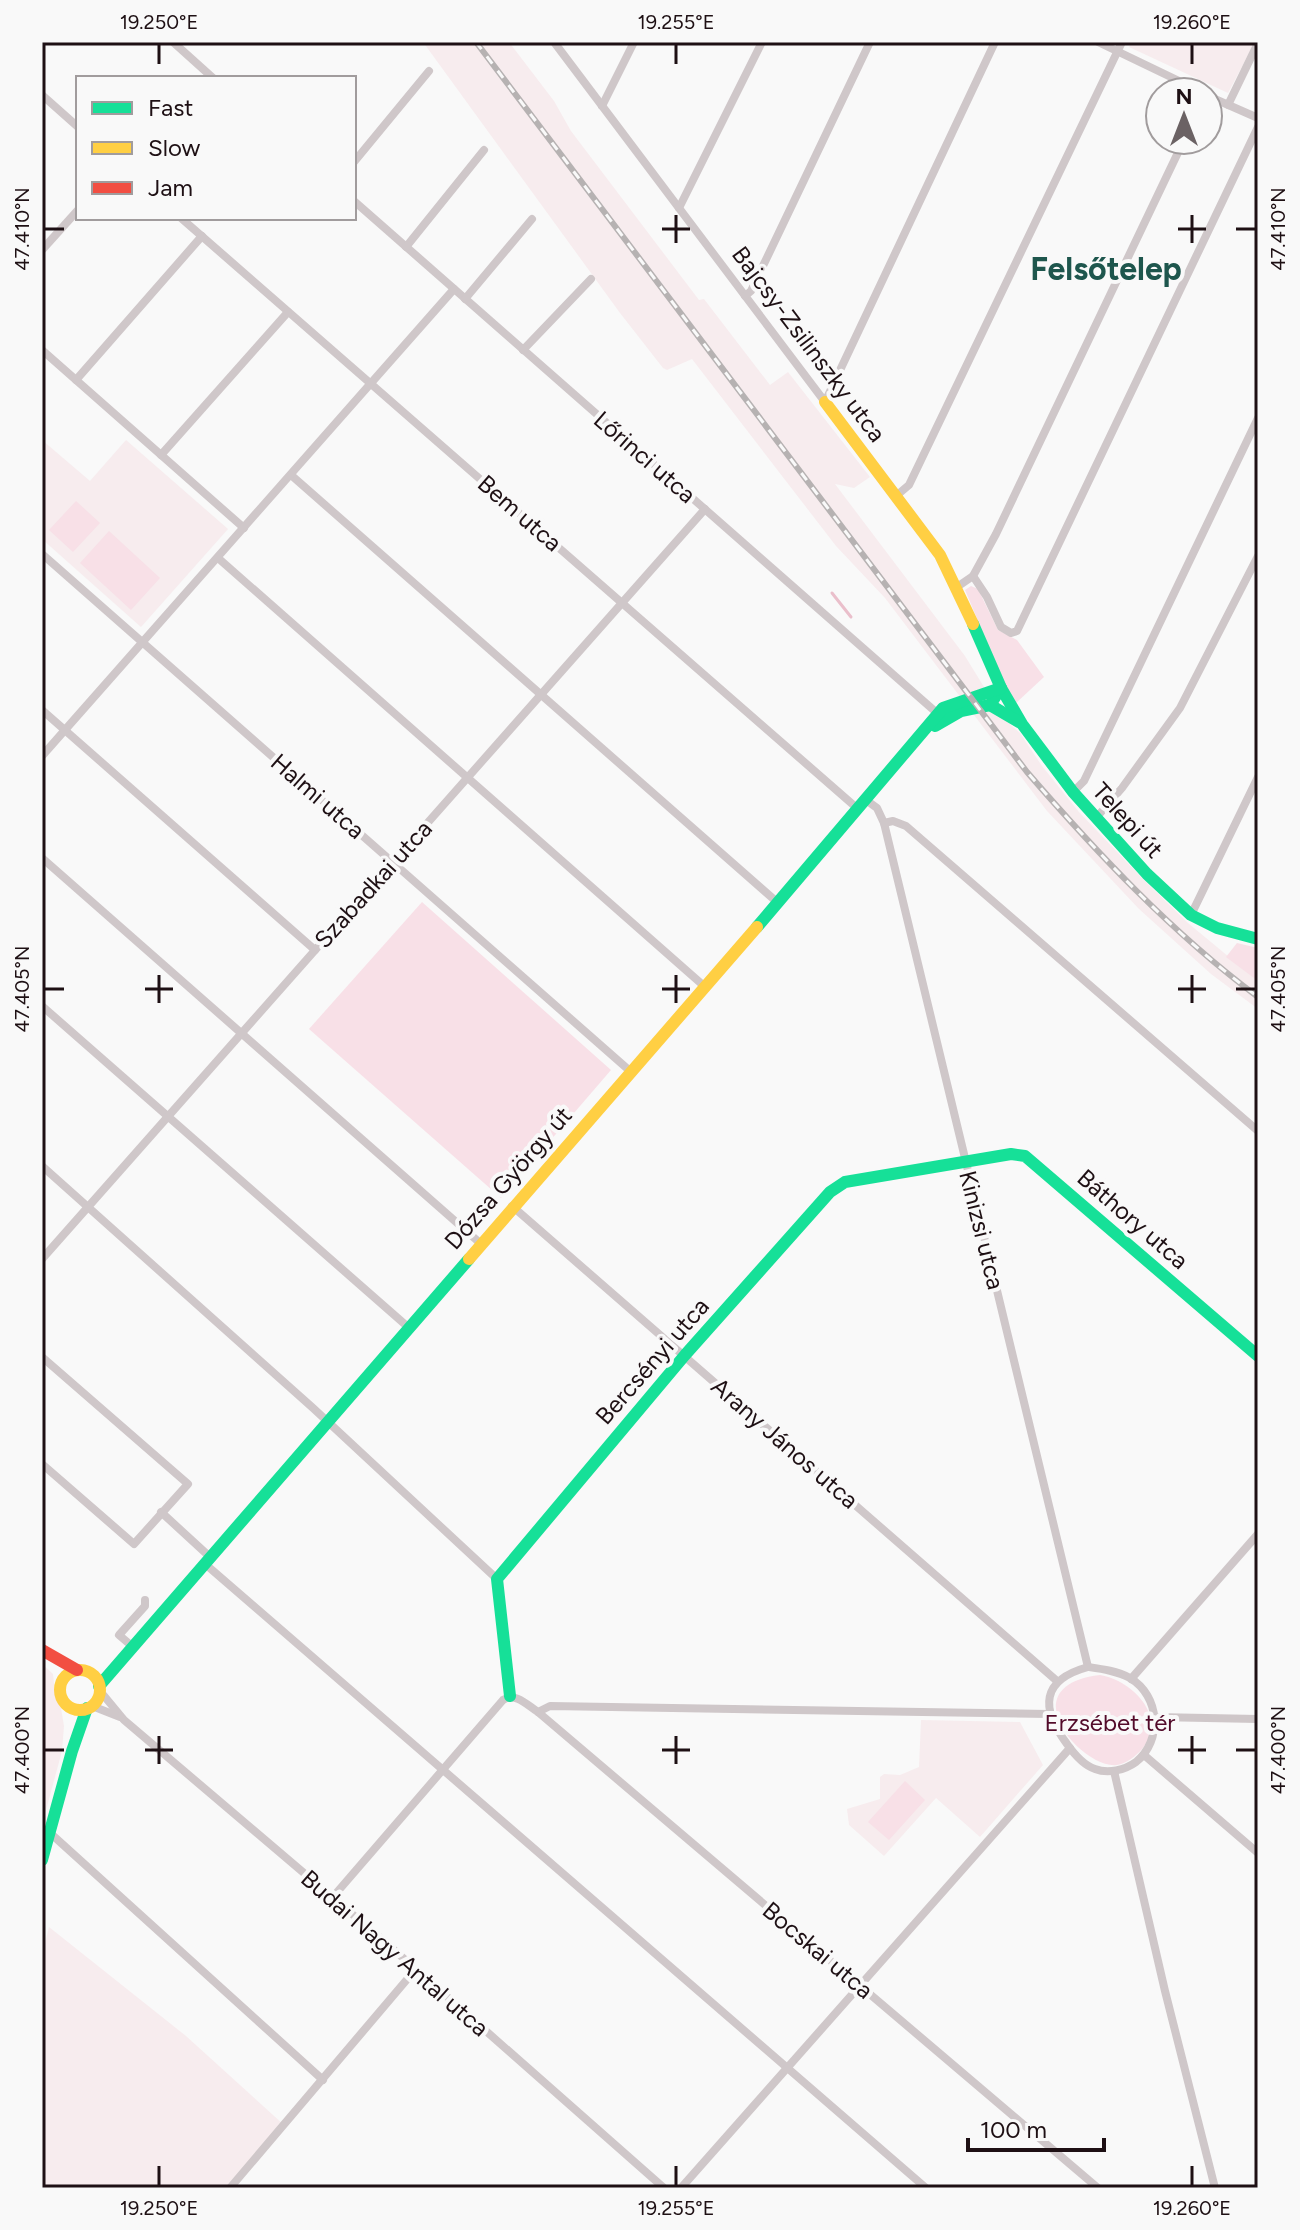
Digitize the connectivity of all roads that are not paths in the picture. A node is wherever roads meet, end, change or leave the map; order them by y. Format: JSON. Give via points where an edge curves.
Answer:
{"nodes":[{"id":1,"x":173,"y":42,"type":"edge"},
{"id":2,"x":554,"y":42,"type":"edge"},
{"id":3,"x":634,"y":42,"type":"edge"},
{"id":4,"x":762,"y":42,"type":"edge"},
{"id":5,"x":870,"y":42,"type":"edge"},
{"id":6,"x":995,"y":42,"type":"edge"},
{"id":7,"x":1098,"y":42,"type":"edge"},
{"id":8,"x":1122,"y":42,"type":"edge"},
{"id":9,"x":1258,"y":43,"type":"edge"},
{"id":10,"x":1118,"y":51,"type":"junction"},
{"id":11,"x":203,"y":69,"type":"junction"},
{"id":12,"x":429,"y":71,"type":"dead end"},
{"id":13,"x":197,"y":76,"type":"edge"},
{"id":14,"x":211,"y":76,"type":"edge"},
{"id":15,"x":1166,"y":76,"type":"edge"},
{"id":16,"x":42,"y":95,"type":"edge"},
{"id":17,"x":1224,"y":103,"type":"edge"},
{"id":18,"x":1228,"y":105,"type":"junction"},
{"id":19,"x":602,"y":106,"type":"junction"},
{"id":20,"x":1258,"y":118,"type":"edge"},
{"id":21,"x":76,"y":125,"type":"edge"},
{"id":22,"x":1258,"y":127,"type":"edge"},
{"id":23,"x":484,"y":150,"type":"dead end"},
{"id":24,"x":1176,"y":156,"type":"edge"},
{"id":25,"x":356,"y":160,"type":"edge"},
{"id":26,"x":356,"y":203,"type":"edge"},
{"id":27,"x":679,"y":208,"type":"junction"},
{"id":28,"x":76,"y":212,"type":"edge"},
{"id":29,"x":532,"y":219,"type":"dead end"},
{"id":30,"x":183,"y":220,"type":"edge"},
{"id":31,"x":202,"y":236,"type":"junction"},
{"id":32,"x":406,"y":247,"type":"junction"},
{"id":33,"x":42,"y":250,"type":"edge"},
{"id":34,"x":591,"y":279,"type":"dead end"},
{"id":35,"x":454,"y":289,"type":"junction"},
{"id":36,"x":745,"y":296,"type":"junction"},
{"id":37,"x":465,"y":299,"type":"junction"},
{"id":38,"x":288,"y":312,"type":"junction"},
{"id":39,"x":42,"y":350,"type":"edge"},
{"id":40,"x":523,"y":350,"type":"junction"},
{"id":41,"x":76,"y":380,"type":"junction"},
{"id":42,"x":372,"y":383,"type":"junction"},
{"id":43,"x":825,"y":402,"type":"junction"},
{"id":44,"x":1258,"y":418,"type":"edge"},
{"id":45,"x":161,"y":455,"type":"junction"},
{"id":46,"x":291,"y":475,"type":"junction"},
{"id":47,"x":896,"y":496,"type":"junction"},
{"id":48,"x":705,"y":509,"type":"junction"},
{"id":49,"x":244,"y":528,"type":"junction"},
{"id":50,"x":42,"y":554,"type":"edge"},
{"id":51,"x":1258,"y":556,"type":"edge"},
{"id":52,"x":218,"y":558,"type":"junction"},
{"id":53,"x":973,"y":576,"type":"junction"},
{"id":54,"x":957,"y":587,"type":"junction"},
{"id":55,"x":622,"y":603,"type":"junction"},
{"id":56,"x":143,"y":642,"type":"junction"},
{"id":57,"x":1001,"y":688,"type":"junction"},
{"id":58,"x":541,"y":695,"type":"junction"},
{"id":59,"x":990,"y":705,"type":"junction"},
{"id":60,"x":42,"y":710,"type":"edge"},
{"id":61,"x":937,"y":713,"type":"junction"},
{"id":62,"x":1022,"y":724,"type":"junction"},
{"id":63,"x":65,"y":730,"type":"junction"},
{"id":64,"x":918,"y":739,"type":"junction"},
{"id":65,"x":42,"y":756,"type":"edge"},
{"id":66,"x":1258,"y":777,"type":"edge"},
{"id":67,"x":467,"y":778,"type":"junction"},
{"id":68,"x":1073,"y":792,"type":"junction"},
{"id":69,"x":862,"y":804,"type":"junction"},
{"id":70,"x":1096,"y":818,"type":"junction"},
{"id":71,"x":884,"y":823,"type":"junction"},
{"id":72,"x":42,"y":858,"type":"edge"},
{"id":73,"x":393,"y":862,"type":"junction"},
{"id":74,"x":777,"y":902,"type":"junction"},
{"id":75,"x":1191,"y":915,"type":"junction"},
{"id":76,"x":1258,"y":939,"type":"edge"},
{"id":77,"x":315,"y":950,"type":"junction"},
{"id":78,"x":704,"y":986,"type":"junction"},
{"id":79,"x":42,"y":1006,"type":"edge"},
{"id":80,"x":241,"y":1033,"type":"junction"},
{"id":81,"x":630,"y":1071,"type":"junction"},
{"id":82,"x":167,"y":1116,"type":"junction"},
{"id":83,"x":1258,"y":1131,"type":"edge"},
{"id":84,"x":966,"y":1161,"type":"junction"},
{"id":85,"x":42,"y":1166,"type":"edge"},
{"id":86,"x":512,"y":1206,"type":"junction"},
{"id":87,"x":87,"y":1207,"type":"junction"},
{"id":88,"x":480,"y":1243,"type":"junction"},
{"id":89,"x":42,"y":1259,"type":"edge"},
{"id":90,"x":408,"y":1327,"type":"junction"},
{"id":91,"x":685,"y":1355,"type":"junction"},
{"id":92,"x":1258,"y":1356,"type":"edge"},
{"id":93,"x":42,"y":1357,"type":"edge"},
{"id":94,"x":327,"y":1421,"type":"junction"},
{"id":95,"x":42,"y":1464,"type":"edge"},
{"id":96,"x":161,"y":1512,"type":"junction"},
{"id":97,"x":1258,"y":1534,"type":"edge"},
{"id":98,"x":207,"y":1560,"type":"junction"},
{"id":99,"x":497,"y":1579,"type":"junction"},
{"id":100,"x":145,"y":1600,"type":"dead end"},
{"id":101,"x":130,"y":1650,"type":"junction"},
{"id":102,"x":42,"y":1651,"type":"edge"},
{"id":103,"x":1088,"y":1667,"type":"junction"},
{"id":104,"x":83,"y":1671,"type":"junction"},
{"id":105,"x":1131,"y":1679,"type":"junction"},
{"id":106,"x":62,"y":1680,"type":"junction"},
{"id":107,"x":1057,"y":1681,"type":"junction"},
{"id":108,"x":99,"y":1689,"type":"junction"},
{"id":109,"x":510,"y":1696,"type":"junction"},
{"id":110,"x":71,"y":1707,"type":"junction"},
{"id":111,"x":90,"y":1707,"type":"junction"},
{"id":112,"x":538,"y":1712,"type":"junction"},
{"id":113,"x":1049,"y":1714,"type":"junction"},
{"id":114,"x":1155,"y":1717,"type":"junction"},
{"id":115,"x":1258,"y":1719,"type":"edge"},
{"id":116,"x":124,"y":1720,"type":"junction"},
{"id":117,"x":1070,"y":1748,"type":"junction"},
{"id":118,"x":72,"y":1751,"type":"junction"},
{"id":119,"x":1144,"y":1755,"type":"junction"},
{"id":120,"x":442,"y":1770,"type":"junction"},
{"id":121,"x":1114,"y":1771,"type":"junction"},
{"id":122,"x":49,"y":1832,"type":"junction"},
{"id":123,"x":1258,"y":1853,"type":"edge"},
{"id":124,"x":42,"y":1860,"type":"edge"},
{"id":125,"x":332,"y":1898,"type":"junction"},
{"id":126,"x":415,"y":1970,"type":"junction"},
{"id":127,"x":860,"y":1985,"type":"junction"},
{"id":128,"x":787,"y":2068,"type":"junction"},
{"id":129,"x":323,"y":2080,"type":"junction"},
{"id":130,"x":230,"y":2188,"type":"edge"},
{"id":131,"x":664,"y":2188,"type":"edge"},
{"id":132,"x":681,"y":2188,"type":"edge"},
{"id":133,"x":926,"y":2188,"type":"edge"},
{"id":134,"x":1098,"y":2188,"type":"edge"},
{"id":135,"x":1215,"y":2188,"type":"edge"}],
"edges":[{"from":1,"to":11,"type":"street"},
{"from":2,"to":19,"type":"street","name":"Bajcsy-Zsilinszky utca"},
{"from":3,"to":19,"type":"street"},
{"from":4,"to":27,"type":"street"},
{"from":5,"to":36,"type":"street"},
{"from":6,"to":43,"type":"street"},
{"from":7,"to":10,"type":"street"},
{"from":8,"to":10,"type":"street"},
{"from":9,"to":18,"type":"street"},
{"from":10,"to":15,"type":"street"},
{"from":10,"to":47,"type":"street","via":[[909,485]]},
{"from":11,"to":13,"type":"street"},
{"from":11,"to":14,"type":"street"},
{"from":12,"to":25,"type":"street"},
{"from":16,"to":21,"type":"street"},
{"from":17,"to":18,"type":"street"},
{"from":18,"to":20,"type":"street"},
{"from":19,"to":27,"type":"street","name":"Bajcsy-Zsilinszky utca"},
{"from":22,"to":53,"type":"street","via":[[1017,631],[1001,627]]},
{"from":23,"to":32,"type":"street"},
{"from":24,"to":53,"type":"street"},
{"from":26,"to":32,"type":"street","name":"Lőrinci utca"},
{"from":27,"to":36,"type":"street","name":"Bajcsy-Zsilinszky utca"},
{"from":28,"to":33,"type":"street"},
{"from":29,"to":37,"type":"street"},
{"from":30,"to":31,"type":"street","name":"Bem utca"},
{"from":31,"to":38,"type":"street","name":"Bem utca"},
{"from":31,"to":41,"type":"street"},
{"from":32,"to":35,"type":"street","name":"Lőrinci utca"},
{"from":34,"to":40,"type":"street"},
{"from":35,"to":37,"type":"street","name":"Lőrinci utca"},
{"from":35,"to":42,"type":"street"},
{"from":36,"to":43,"type":"street","name":"Bajcsy-Zsilinszky utca"},
{"from":37,"to":40,"type":"street","name":"Lőrinci utca"},
{"from":38,"to":42,"type":"street","name":"Bem utca"},
{"from":38,"to":45,"type":"street"},
{"from":39,"to":41,"type":"street"},
{"from":40,"to":48,"type":"street","name":"Lőrinci utca"},
{"from":41,"to":45,"type":"street"},
{"from":42,"to":46,"type":"street"},
{"from":42,"to":55,"type":"street","name":"Bem utca"},
{"from":43,"to":47,"type":"main road","name":"Bajcsy-Zsilinszky utca"},
{"from":44,"to":68,"type":"street","via":[[1084,781]]},
{"from":45,"to":49,"type":"street"},
{"from":46,"to":49,"type":"street"},
{"from":46,"to":58,"type":"street"},
{"from":47,"to":54,"type":"main road","name":"Bajcsy-Zsilinszky utca"},
{"from":48,"to":55,"type":"street","name":"Szabadkai utca"},
{"from":48,"to":61,"type":"street","name":"Lőrinci utca"},
{"from":49,"to":52,"type":"street"},
{"from":50,"to":56,"type":"street","name":"Halmi utca"},
{"from":51,"to":70,"type":"street","via":[[1180,708]]},
{"from":52,"to":56,"type":"street"},
{"from":52,"to":67,"type":"street"},
{"from":53,"to":54,"type":"street"},
{"from":54,"to":57,"type":"main road","name":"Bajcsy-Zsilinszky utca"},
{"from":55,"to":58,"type":"street","name":"Szabadkai utca"},
{"from":55,"to":69,"type":"street","name":"Bem utca"},
{"from":56,"to":63,"type":"street"},
{"from":56,"to":73,"type":"street","name":"Halmi utca"},
{"from":57,"to":59,"type":"main road"},
{"from":57,"to":61,"type":"main road","name":"Dózsa György út"},
{"from":57,"to":62,"type":"main road","name":"Telepi út"},
{"from":58,"to":67,"type":"street","name":"Szabadkai utca"},
{"from":58,"to":74,"type":"street"},
{"from":59,"to":62,"type":"main road"},
{"from":59,"to":64,"type":"main road","name":"Dózsa György út","via":[[950,713]]},
{"from":60,"to":63,"type":"street"},
{"from":61,"to":64,"type":"main road","name":"Dózsa György út"},
{"from":62,"to":68,"type":"main road","name":"Telepi út"},
{"from":63,"to":65,"type":"street"},
{"from":63,"to":77,"type":"street"},
{"from":64,"to":69,"type":"main road","name":"Dózsa György út"},
{"from":66,"to":75,"type":"street"},
{"from":67,"to":73,"type":"street","name":"Szabadkai utca"},
{"from":67,"to":78,"type":"street"},
{"from":68,"to":70,"type":"main road","name":"Telepi út"},
{"from":69,"to":71,"type":"street","name":"Kinizsi utca","via":[[877,808]]},
{"from":69,"to":74,"type":"main road","name":"Dózsa György út"},
{"from":70,"to":75,"type":"main road","name":"Telepi út"},
{"from":71,"to":83,"type":"street","via":[[906,826]]},
{"from":71,"to":84,"type":"street","name":"Kinizsi utca"},
{"from":72,"to":80,"type":"street"},
{"from":73,"to":77,"type":"street","name":"Szabadkai utca"},
{"from":73,"to":81,"type":"street","name":"Halmi utca"},
{"from":74,"to":78,"type":"main road","name":"Dózsa György út"},
{"from":75,"to":76,"type":"main road","name":"Telepi út"},
{"from":77,"to":80,"type":"street","name":"Szabadkai utca"},
{"from":78,"to":81,"type":"main road","name":"Dózsa György út"},
{"from":79,"to":82,"type":"street"},
{"from":80,"to":82,"type":"street","name":"Szabadkai utca"},
{"from":80,"to":88,"type":"street"},
{"from":81,"to":86,"type":"main road","name":"Dózsa György út"},
{"from":82,"to":87,"type":"street","name":"Szabadkai utca"},
{"from":82,"to":90,"type":"street"},
{"from":84,"to":91,"type":"main road","name":"Bercsényi utca","via":[[837,1186]]},
{"from":84,"to":92,"type":"main road","name":"Báthory utca","via":[[1011,1154],[1030,1159]]},
{"from":84,"to":103,"type":"street","name":"Kinizsi utca"},
{"from":85,"to":87,"type":"street"},
{"from":86,"to":88,"type":"main road","name":"Dózsa György út"},
{"from":86,"to":91,"type":"street","name":"Arany János utca"},
{"from":87,"to":89,"type":"street","name":"Szabadkai utca"},
{"from":87,"to":94,"type":"street"},
{"from":88,"to":90,"type":"main road","name":"Dózsa György út"},
{"from":90,"to":94,"type":"main road","name":"Dózsa György út"},
{"from":91,"to":99,"type":"main road","name":"Bercsényi utca"},
{"from":91,"to":107,"type":"street","name":"Arany János utca"},
{"from":93,"to":96,"type":"street","via":[[188,1484]]},
{"from":94,"to":98,"type":"main road","name":"Dózsa György út"},
{"from":94,"to":99,"type":"street"},
{"from":95,"to":96,"type":"street","via":[[134,1544]]},
{"from":96,"to":98,"type":"street"},
{"from":97,"to":105,"type":"street"},
{"from":98,"to":101,"type":"main road","name":"Dózsa György út"},
{"from":98,"to":120,"type":"street"},
{"from":99,"to":109,"type":"main road"},
{"from":100,"to":101,"type":"street","via":[[119,1635]]},
{"from":101,"to":104,"type":"main road","name":"Dózsa György út"},
{"from":101,"to":108,"type":"main road","name":"Dózsa György út"},
{"from":102,"to":104,"type":"main road"},
{"from":102,"to":106,"type":"main road"},
{"from":103,"to":105,"type":"street"},
{"from":103,"to":107,"type":"street"},
{"from":104,"to":106,"type":"main road"},
{"from":104,"to":108,"type":"main road"},
{"from":105,"to":114,"type":"street","via":[[1150,1697]]},
{"from":106,"to":110,"type":"main road","via":[[62,1698]]},
{"from":107,"to":113,"type":"street"},
{"from":108,"to":111,"type":"main road"},
{"from":108,"to":116,"type":"street","name":"Budai Nagy Antal utca"},
{"from":109,"to":112,"type":"street","name":"Bocskai utca"},
{"from":109,"to":120,"type":"street"},
{"from":110,"to":111,"type":"main road"},
{"from":110,"to":118,"type":"main road"},
{"from":111,"to":116,"type":"street","name":"Budai Nagy Antal utca"},
{"from":111,"to":118,"type":"main road"},
{"from":112,"to":113,"type":"street","via":[[550,1706]]},
{"from":112,"to":127,"type":"street","name":"Bocskai utca"},
{"from":113,"to":117,"type":"street"},
{"from":114,"to":115,"type":"street"},
{"from":114,"to":119,"type":"street"},
{"from":116,"to":125,"type":"street","name":"Budai Nagy Antal utca"},
{"from":117,"to":121,"type":"street","via":[[1095,1769]]},
{"from":117,"to":127,"type":"street"},
{"from":118,"to":122,"type":"main road"},
{"from":119,"to":121,"type":"street"},
{"from":119,"to":123,"type":"street"},
{"from":120,"to":125,"type":"street"},
{"from":120,"to":128,"type":"street"},
{"from":121,"to":135,"type":"street"},
{"from":122,"to":124,"type":"main road"},
{"from":122,"to":129,"type":"street"},
{"from":125,"to":126,"type":"street","name":"Budai Nagy Antal utca"},
{"from":126,"to":129,"type":"street"},
{"from":126,"to":131,"type":"street","name":"Budai Nagy Antal utca"},
{"from":127,"to":128,"type":"street"},
{"from":127,"to":134,"type":"street","name":"Bocskai utca"},
{"from":128,"to":132,"type":"street"},
{"from":128,"to":133,"type":"street"},
{"from":129,"to":130,"type":"street"}]}
